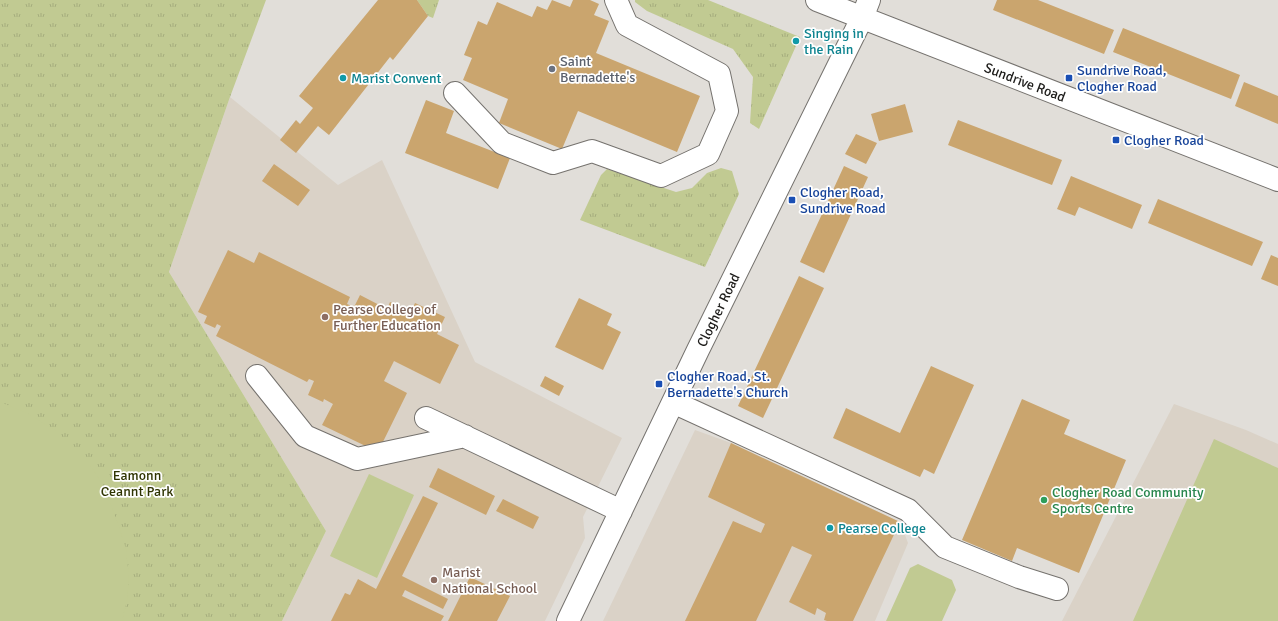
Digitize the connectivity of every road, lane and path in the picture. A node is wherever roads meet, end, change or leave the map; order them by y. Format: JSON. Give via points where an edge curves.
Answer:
{"nodes":[{"id":1,"x":616,"y":0,"type":"edge"},
{"id":2,"x":817,"y":0,"type":"edge"},
{"id":3,"x":866,"y":9,"type":"edge"},
{"id":4,"x":455,"y":93,"type":"dead end"},
{"id":5,"x":1278,"y":180,"type":"edge"},
{"id":6,"x":257,"y":376,"type":"dead end"},
{"id":7,"x":674,"y":402,"type":"junction"},
{"id":8,"x":426,"y":418,"type":"dead end"},
{"id":9,"x":465,"y":436,"type":"junction"},
{"id":10,"x":621,"y":511,"type":"junction"},
{"id":11,"x":1056,"y":589,"type":"dead end"},
{"id":12,"x":568,"y":621,"type":"edge"}],
"edges":[{"from":1,"to":4,"type":"street","via":[[627,25],[719,74],[727,111],[708,154],[661,176],[592,151],[553,163],[502,143]]},
{"from":2,"to":3,"type":"street","name":"Sundrive Road"},
{"from":3,"to":5,"type":"street","name":"Sundrive Road"},
{"from":3,"to":7,"type":"street","name":"Clogher Road"},
{"from":6,"to":9,"type":"street","via":[[305,436],[357,459]]},
{"from":7,"to":10,"type":"street","name":"Clogher Road"},
{"from":7,"to":11,"type":"street","via":[[908,510],[945,547]]},
{"from":8,"to":9,"type":"street"},
{"from":9,"to":10,"type":"street"},
{"from":10,"to":12,"type":"street","name":"Clogher Road"}]}
